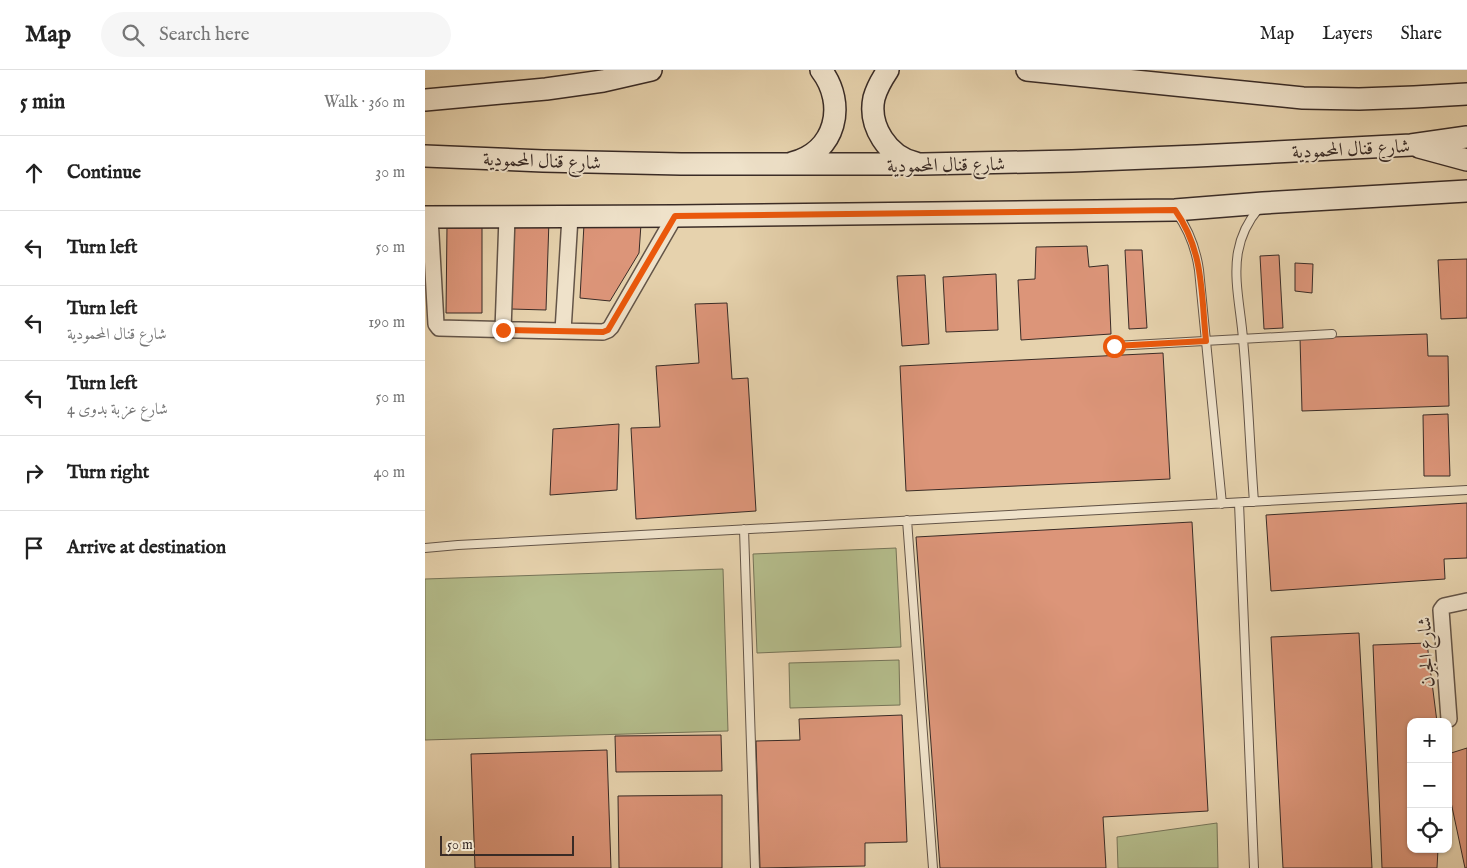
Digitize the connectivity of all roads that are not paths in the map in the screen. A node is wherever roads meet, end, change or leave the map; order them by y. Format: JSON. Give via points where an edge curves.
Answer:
{"nodes":[{"id":1,"x":651,"y":70,"type":"edge"},
{"id":2,"x":821,"y":70,"type":"edge"},
{"id":3,"x":888,"y":70,"type":"edge"},
{"id":4,"x":1027,"y":70,"type":"edge"},
{"id":5,"x":1467,"y":94,"type":"edge"},
{"id":6,"x":425,"y":100,"type":"edge"},
{"id":7,"x":1467,"y":137,"type":"edge"},
{"id":8,"x":1411,"y":145,"type":"junction"},
{"id":9,"x":425,"y":156,"type":"edge"},
{"id":10,"x":1467,"y":160,"type":"edge"},
{"id":11,"x":786,"y":164,"type":"junction"},
{"id":12,"x":923,"y":164,"type":"junction"},
{"id":13,"x":1467,"y":191,"type":"edge"},
{"id":14,"x":1263,"y":203,"type":"junction"},
{"id":15,"x":1175,"y":210,"type":"junction"},
{"id":16,"x":675,"y":216,"type":"junction"},
{"id":17,"x":428,"y":217,"type":"edge"},
{"id":18,"x":507,"y":217,"type":"junction"},
{"id":19,"x":570,"y":217,"type":"junction"},
{"id":20,"x":503,"y":330,"type":"junction"},
{"id":21,"x":563,"y":331,"type":"junction"},
{"id":22,"x":1332,"y":334,"type":"dead end"},
{"id":23,"x":1243,"y":339,"type":"junction"},
{"id":24,"x":1206,"y":341,"type":"junction"},
{"id":25,"x":1114,"y":346,"type":"dead end"},
{"id":26,"x":1467,"y":490,"type":"edge"},
{"id":27,"x":1254,"y":502,"type":"junction"},
{"id":28,"x":1239,"y":503,"type":"junction"},
{"id":29,"x":1222,"y":504,"type":"junction"},
{"id":30,"x":907,"y":520,"type":"junction"},
{"id":31,"x":744,"y":529,"type":"junction"},
{"id":32,"x":425,"y":548,"type":"edge"},
{"id":33,"x":1467,"y":601,"type":"edge"},
{"id":34,"x":1449,"y":718,"type":"edge"},
{"id":35,"x":755,"y":868,"type":"edge"},
{"id":36,"x":933,"y":868,"type":"edge"},
{"id":37,"x":1255,"y":868,"type":"edge"}],
"edges":[{"from":1,"to":6,"type":"main road","via":[[546,89]]},
{"from":2,"to":11,"type":"main road","via":[[835,99],[834,122],[817,150]]},
{"from":3,"to":12,"type":"main road","via":[[874,100],[878,133],[897,154]]},
{"from":4,"to":5,"type":"main road","via":[[1303,98],[1415,98]]},
{"from":7,"to":8,"type":"main road","name":"شارع قنال المحمودية"},
{"from":8,"to":10,"type":"main road"},
{"from":8,"to":12,"type":"main road","name":"شارع قنال المحمودية","via":[[1071,161]]},
{"from":9,"to":11,"type":"main road","name":"شارع قنال المحمودية"},
{"from":11,"to":12,"type":"main road","name":"شارع قنال المحمودية"},
{"from":13,"to":14,"type":"main road"},
{"from":14,"to":15,"type":"main road"},
{"from":14,"to":23,"type":"lane","via":[[1246,226],[1238,253],[1236,267]]},
{"from":15,"to":16,"type":"main road"},
{"from":15,"to":24,"type":"lane","via":[[1189,233],[1197,257]]},
{"from":16,"to":19,"type":"main road"},
{"from":16,"to":21,"type":"street","via":[[611,327],[605,332]]},
{"from":17,"to":18,"type":"main road"},
{"from":17,"to":20,"type":"street","via":[[436,324],[440,328]]},
{"from":18,"to":19,"type":"main road"},
{"from":18,"to":20,"type":"street"},
{"from":19,"to":21,"type":"street"},
{"from":20,"to":21,"type":"street"},
{"from":22,"to":23,"type":"lane"},
{"from":23,"to":24,"type":"lane"},
{"from":23,"to":27,"type":"lane"},
{"from":24,"to":25,"type":"lane"},
{"from":24,"to":29,"type":"lane"},
{"from":26,"to":27,"type":"lane"},
{"from":27,"to":28,"type":"lane"},
{"from":28,"to":29,"type":"lane"},
{"from":28,"to":37,"type":"lane"},
{"from":29,"to":30,"type":"lane"},
{"from":30,"to":31,"type":"lane"},
{"from":30,"to":36,"type":"lane"},
{"from":31,"to":32,"type":"lane"},
{"from":31,"to":35,"type":"lane"},
{"from":33,"to":34,"type":"street","name":"شارع الجرن","via":[[1441,610]]}]}
